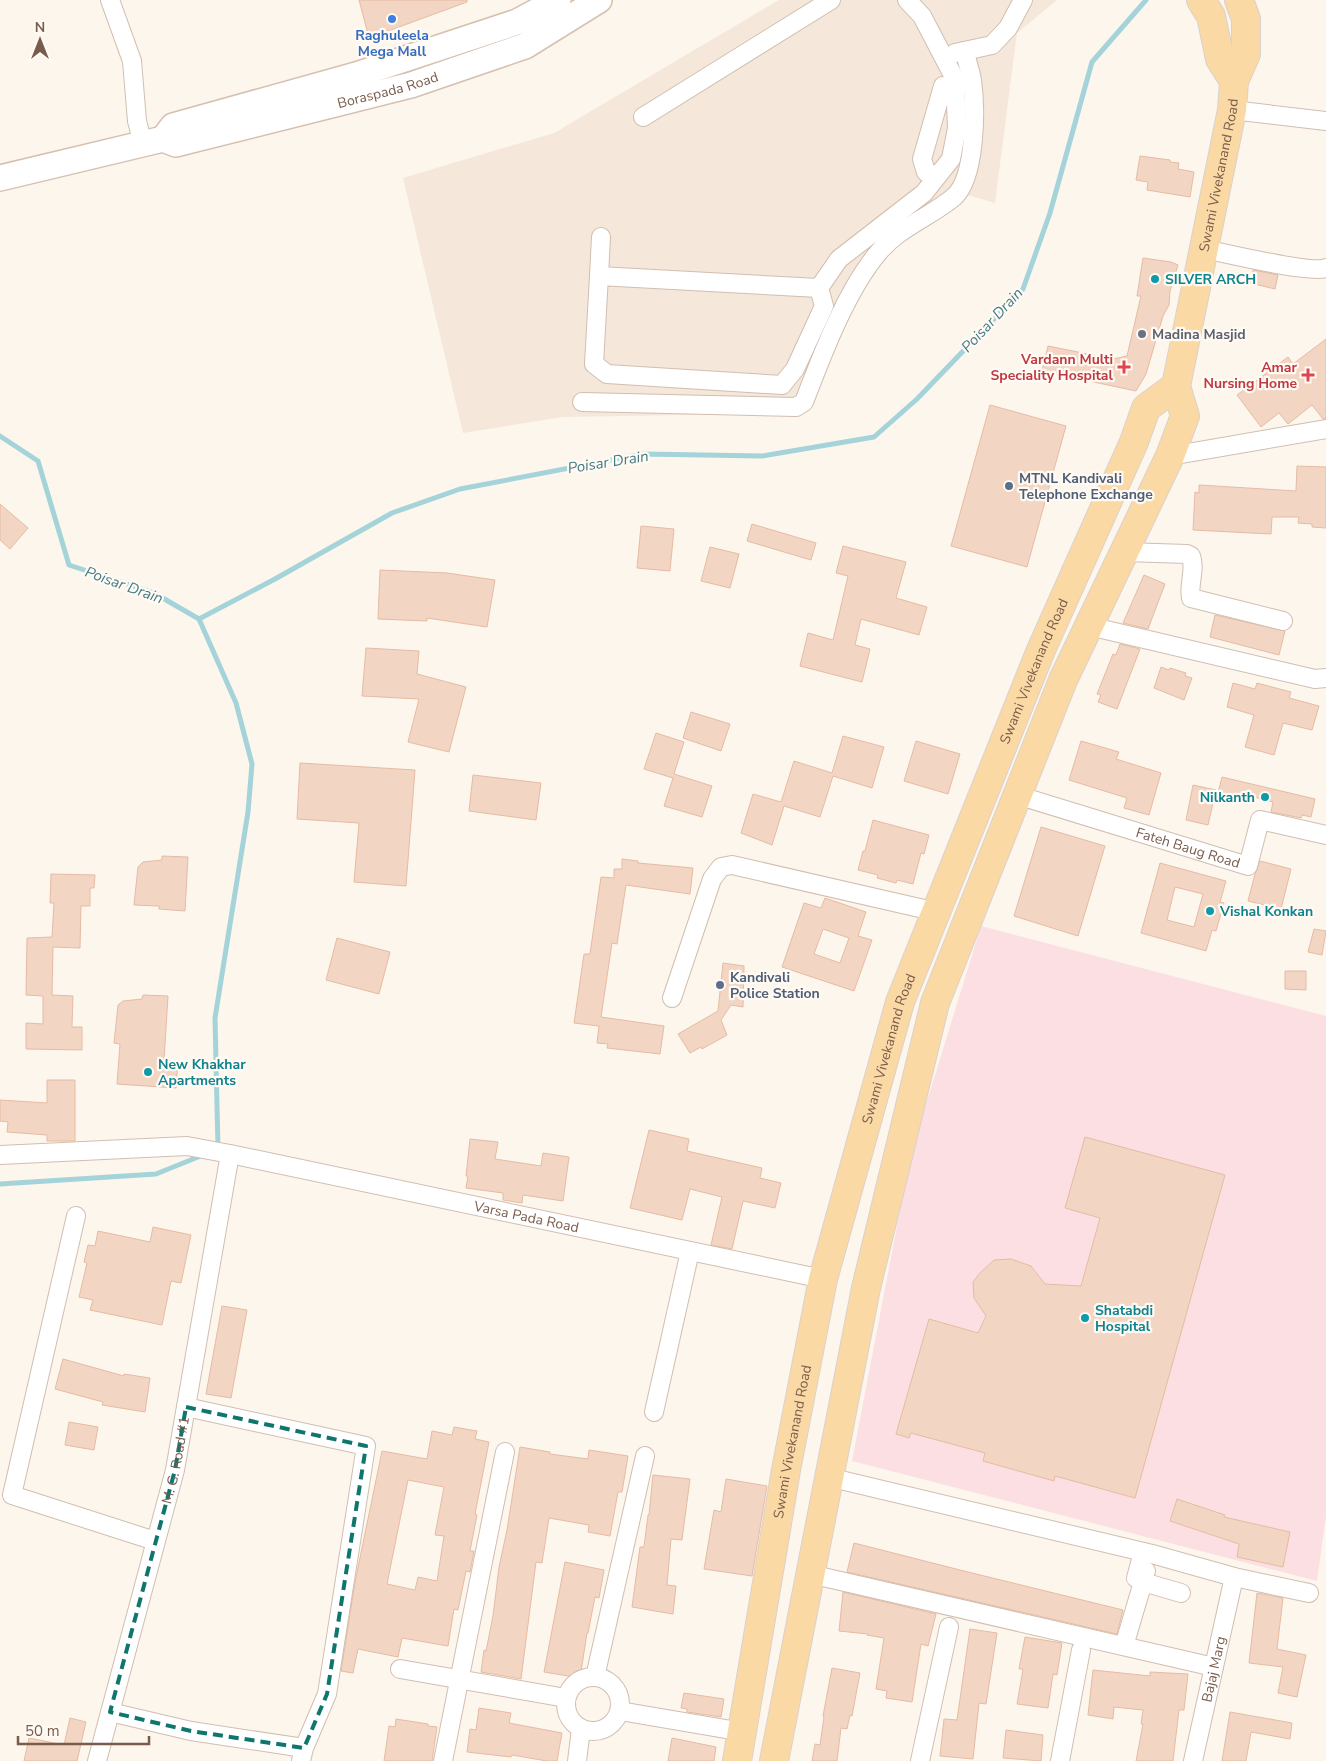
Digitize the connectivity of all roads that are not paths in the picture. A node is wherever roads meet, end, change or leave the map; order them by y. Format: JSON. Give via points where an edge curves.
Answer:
{"nodes":[{"id":1,"x":110,"y":0,"type":"edge"},
{"id":2,"x":558,"y":0,"type":"edge"},
{"id":3,"x":599,"y":0,"type":"edge"},
{"id":4,"x":831,"y":0,"type":"edge"},
{"id":5,"x":907,"y":0,"type":"edge"},
{"id":6,"x":1024,"y":0,"type":"edge"},
{"id":7,"x":1239,"y":2,"type":"edge"},
{"id":8,"x":1206,"y":8,"type":"edge"},
{"id":9,"x":964,"y":51,"type":"junction"},
{"id":10,"x":942,"y":56,"type":"junction"},
{"id":11,"x":1234,"y":81,"type":"junction"},
{"id":12,"x":943,"y":86,"type":"dead end"},
{"id":13,"x":1232,"y":110,"type":"junction"},
{"id":14,"x":643,"y":117,"type":"dead end"},
{"id":15,"x":1326,"y":122,"type":"edge"},
{"id":16,"x":153,"y":141,"type":"junction"},
{"id":17,"x":937,"y":176,"type":"junction"},
{"id":18,"x":0,"y":178,"type":"edge"},
{"id":19,"x":601,"y":237,"type":"dead end"},
{"id":20,"x":1204,"y":249,"type":"junction"},
{"id":21,"x":1326,"y":268,"type":"edge"},
{"id":22,"x":599,"y":276,"type":"junction"},
{"id":23,"x":819,"y":288,"type":"junction"},
{"id":24,"x":1176,"y":386,"type":"junction"},
{"id":25,"x":582,"y":402,"type":"dead end"},
{"id":26,"x":1326,"y":429,"type":"edge"},
{"id":27,"x":1170,"y":456,"type":"junction"},
{"id":28,"x":1124,"y":552,"type":"junction"},
{"id":29,"x":1283,"y":621,"type":"dead end"},
{"id":30,"x":1089,"y":626,"type":"junction"},
{"id":31,"x":1326,"y":678,"type":"edge"},
{"id":32,"x":1017,"y":795,"type":"junction"},
{"id":33,"x":1326,"y":835,"type":"edge"},
{"id":34,"x":936,"y":912,"type":"junction"},
{"id":35,"x":672,"y":998,"type":"dead end"},
{"id":36,"x":230,"y":1154,"type":"junction"},
{"id":37,"x":0,"y":1155,"type":"edge"},
{"id":38,"x":76,"y":1216,"type":"dead end"},
{"id":39,"x":690,"y":1251,"type":"junction"},
{"id":40,"x":823,"y":1279,"type":"junction"},
{"id":41,"x":186,"y":1407,"type":"junction"},
{"id":42,"x":654,"y":1412,"type":"dead end"},
{"id":43,"x":505,"y":1452,"type":"dead end"},
{"id":44,"x":645,"y":1456,"type":"dead end"},
{"id":45,"x":828,"y":1476,"type":"junction"},
{"id":46,"x":155,"y":1541,"type":"junction"},
{"id":47,"x":1147,"y":1553,"type":"junction"},
{"id":48,"x":810,"y":1574,"type":"junction"},
{"id":49,"x":1234,"y":1577,"type":"junction"},
{"id":50,"x":1143,"y":1582,"type":"junction"},
{"id":51,"x":1181,"y":1593,"type":"dead end"},
{"id":52,"x":1308,"y":1593,"type":"dead end"},
{"id":53,"x":949,"y":1628,"type":"dead end"},
{"id":54,"x":1124,"y":1646,"type":"junction"},
{"id":55,"x":1081,"y":1650,"type":"dead end"},
{"id":56,"x":1214,"y":1667,"type":"junction"},
{"id":57,"x":400,"y":1669,"type":"dead end"},
{"id":58,"x":595,"y":1677,"type":"junction"},
{"id":59,"x":459,"y":1680,"type":"junction"},
{"id":60,"x":566,"y":1698,"type":"junction"},
{"id":61,"x":620,"y":1710,"type":"junction"},
{"id":62,"x":110,"y":1712,"type":"junction"},
{"id":63,"x":581,"y":1729,"type":"junction"},
{"id":64,"x":743,"y":1732,"type":"junction"},
{"id":65,"x":302,"y":1755,"type":"edge"},
{"id":66,"x":97,"y":1761,"type":"edge"},
{"id":67,"x":442,"y":1761,"type":"edge"},
{"id":68,"x":577,"y":1761,"type":"edge"},
{"id":69,"x":737,"y":1761,"type":"edge"},
{"id":70,"x":774,"y":1761,"type":"edge"},
{"id":71,"x":920,"y":1761,"type":"edge"},
{"id":72,"x":1060,"y":1761,"type":"edge"},
{"id":73,"x":1193,"y":1761,"type":"edge"}],
"edges":[{"from":1,"to":16,"type":"street","via":[[132,61],[137,121]]},
{"from":2,"to":16,"type":"main road","name":"Boraspada Road","via":[[517,22],[356,75],[174,126]]},
{"from":3,"to":16,"type":"main road","name":"Boraspada Road","via":[[525,46],[411,85],[176,144]]},
{"from":4,"to":14,"type":"street"},
{"from":5,"to":10,"type":"street","via":[[922,16]]},
{"from":6,"to":9,"type":"street","via":[[1008,28],[992,44]]},
{"from":7,"to":11,"type":"main road","via":[[1246,19],[1246,54]]},
{"from":8,"to":11,"type":"main road","name":"Swami Vivekanand Road","via":[[1220,59]]},
{"from":9,"to":10,"type":"street"},
{"from":9,"to":25,"type":"street","via":[[972,81],[973,146],[969,170],[955,196],[896,236],[864,270],[840,316],[804,402],[796,407]]},
{"from":10,"to":17,"type":"street","via":[[955,79],[957,128],[951,159]]},
{"from":11,"to":13,"type":"main road","name":"Swami Vivekanand Road"},
{"from":12,"to":17,"type":"street","via":[[922,159],[926,172]]},
{"from":13,"to":15,"type":"street"},
{"from":13,"to":20,"type":"main road","name":"Swami Vivekanand Road"},
{"from":16,"to":18,"type":"main road","name":"Boraspada Road"},
{"from":17,"to":23,"type":"street","via":[[924,192],[839,259]]},
{"from":19,"to":22,"type":"street"},
{"from":20,"to":21,"type":"street","via":[[1294,266]]},
{"from":20,"to":24,"type":"main road","name":"Swami Vivekanand Road"},
{"from":22,"to":23,"type":"street"},
{"from":22,"to":23,"type":"street","via":[[594,364],[607,374],[772,384],[782,384],[795,369],[824,306]]},
{"from":24,"to":27,"type":"main road","name":"Swami Vivekanand Road","via":[[1185,416]]},
{"from":24,"to":34,"type":"main road","name":"Swami Vivekanand Road","via":[[1146,408],[1042,650]]},
{"from":26,"to":27,"type":"street"},
{"from":27,"to":28,"type":"main road","name":"Swami Vivekanand Road"},
{"from":28,"to":29,"type":"street","via":[[1192,556],[1192,598]]},
{"from":28,"to":30,"type":"main road","name":"Swami Vivekanand Road"},
{"from":30,"to":31,"type":"street","via":[[1316,679]]},
{"from":30,"to":32,"type":"main road","name":"Swami Vivekanand Road","via":[[1063,680]]},
{"from":32,"to":33,"type":"street","name":"Fateh Baug Road","via":[[1248,866],[1260,820]]},
{"from":32,"to":45,"type":"main road","name":"Swami Vivekanand Road","via":[[935,1003],[866,1288]]},
{"from":34,"to":35,"type":"street","via":[[732,865],[721,867],[712,879]]},
{"from":34,"to":40,"type":"main road","name":"Swami Vivekanand Road","via":[[900,1002]]},
{"from":36,"to":37,"type":"street","name":"Varsa Pada Road","via":[[187,1146]]},
{"from":36,"to":39,"type":"street","name":"Varsa Pada Road"},
{"from":36,"to":41,"type":"street","name":"M. G. Road #1"},
{"from":38,"to":46,"type":"street","via":[[12,1495]]},
{"from":39,"to":40,"type":"street","name":"Varsa Pada Road"},
{"from":39,"to":42,"type":"street"},
{"from":40,"to":64,"type":"main road","name":"Swami Vivekanand Road","via":[[786,1470]]},
{"from":41,"to":46,"type":"street","name":"M. G. Road #1","via":[[175,1470]]},
{"from":41,"to":65,"type":"street","via":[[366,1446],[327,1694]]},
{"from":43,"to":59,"type":"street"},
{"from":44,"to":58,"type":"street"},
{"from":45,"to":47,"type":"street"},
{"from":45,"to":48,"type":"main road","name":"Swami Vivekanand Road"},
{"from":46,"to":62,"type":"street","name":"M. G. Road #1"},
{"from":47,"to":49,"type":"street"},
{"from":47,"to":50,"type":"street"},
{"from":48,"to":54,"type":"street"},
{"from":48,"to":70,"type":"main road","name":"Swami Vivekanand Road"},
{"from":49,"to":52,"type":"street"},
{"from":49,"to":56,"type":"street","name":"Bajaj Marg"},
{"from":50,"to":51,"type":"street"},
{"from":50,"to":54,"type":"street"},
{"from":53,"to":71,"type":"street"},
{"from":54,"to":56,"type":"street"},
{"from":55,"to":72,"type":"street"},
{"from":56,"to":73,"type":"street","name":"Bajaj Marg"},
{"from":57,"to":59,"type":"street"},
{"from":58,"to":60,"type":"street","via":[[577,1682]]},
{"from":58,"to":61,"type":"street","via":[[604,1679],[617,1690]]},
{"from":59,"to":60,"type":"street"},
{"from":59,"to":67,"type":"street"},
{"from":60,"to":63,"type":"street","via":[[568,1716]]},
{"from":61,"to":63,"type":"street","via":[[607,1728],[590,1732]]},
{"from":61,"to":64,"type":"street"},
{"from":62,"to":65,"type":"street"},
{"from":62,"to":66,"type":"street","name":"M. G. Road #1"},
{"from":63,"to":68,"type":"street"},
{"from":64,"to":69,"type":"main road","name":"Swami Vivekanand Road"}]}
